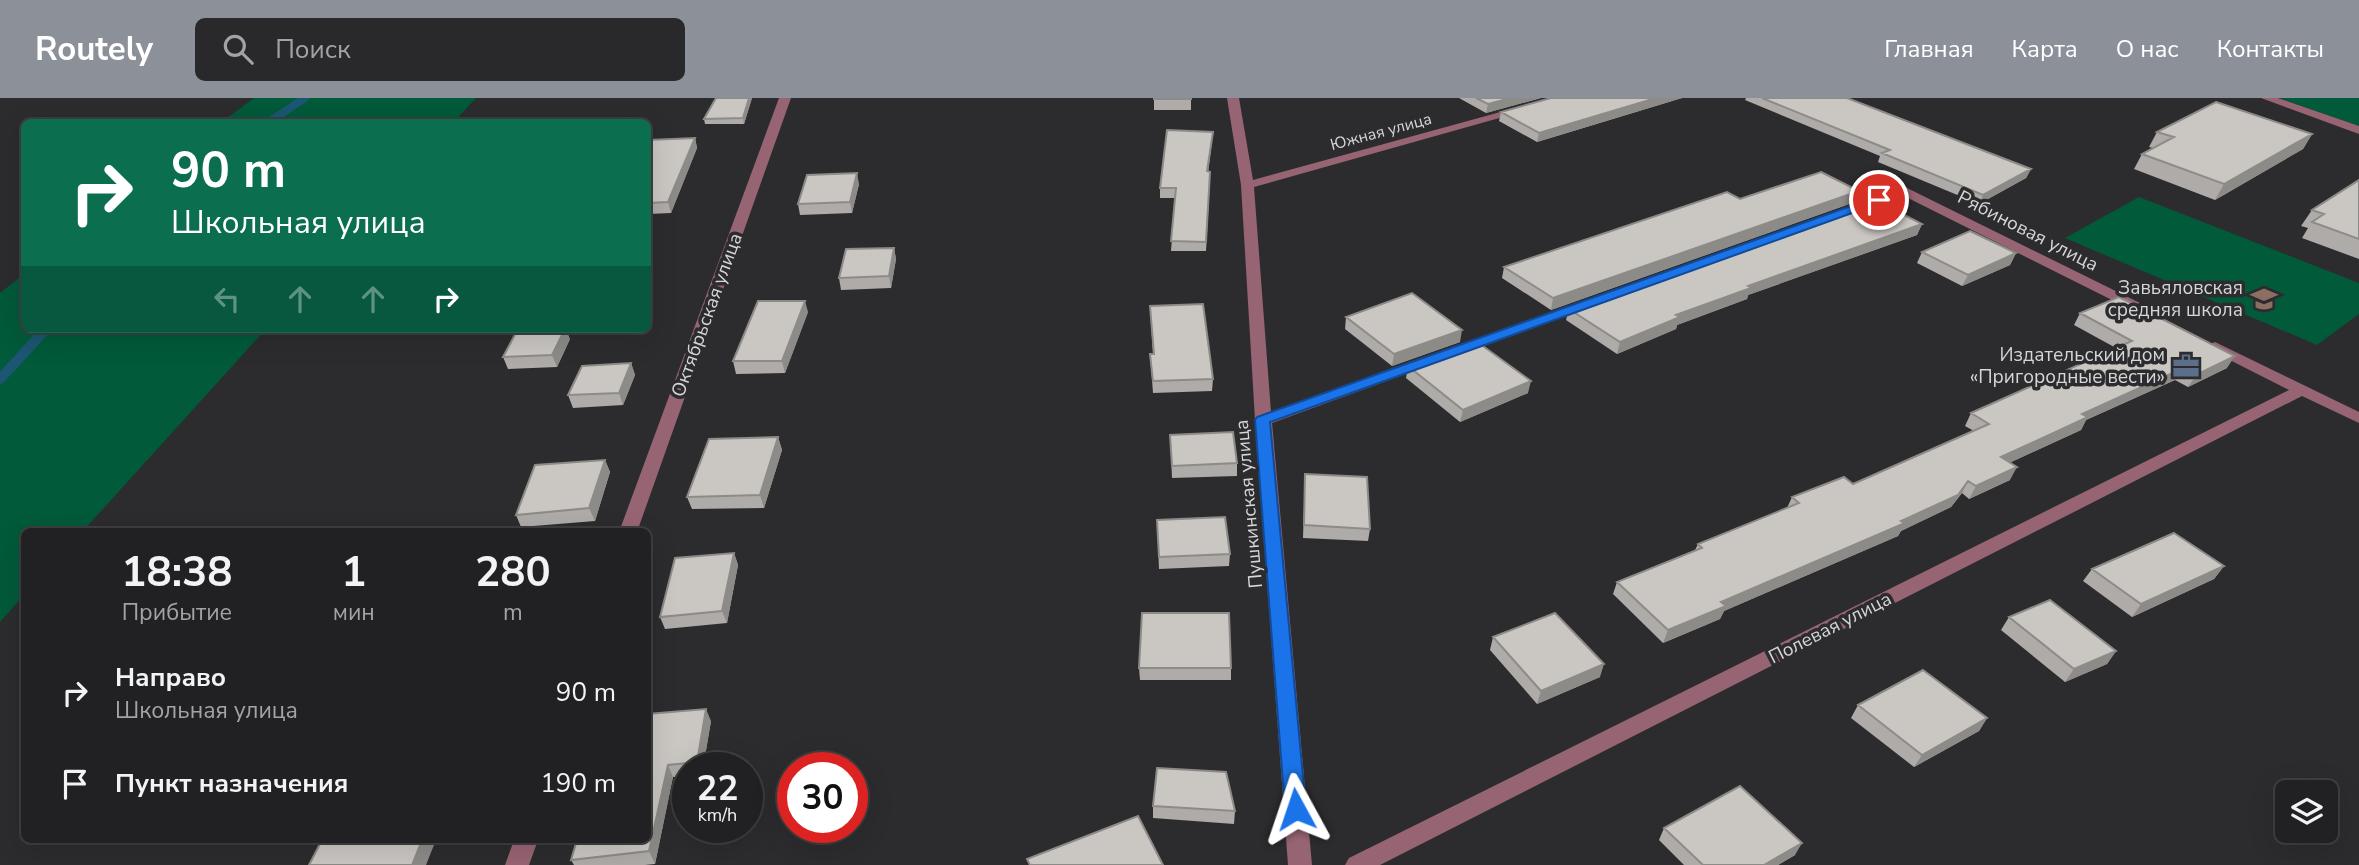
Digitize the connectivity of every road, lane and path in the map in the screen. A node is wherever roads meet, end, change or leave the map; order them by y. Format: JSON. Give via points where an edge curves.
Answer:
{"nodes":[{"id":1,"x":785,"y":98,"type":"edge"},
{"id":2,"x":1233,"y":98,"type":"edge"},
{"id":3,"x":1564,"y":98,"type":"edge"},
{"id":4,"x":2267,"y":98,"type":"edge"},
{"id":5,"x":2359,"y":130,"type":"edge"},
{"id":6,"x":1247,"y":185,"type":"junction"},
{"id":7,"x":1839,"y":214,"type":"edge"},
{"id":8,"x":1603,"y":298,"type":"edge"},
{"id":9,"x":2153,"y":315,"type":"edge"},
{"id":10,"x":2203,"y":340,"type":"edge"},
{"id":11,"x":2302,"y":390,"type":"junction"},
{"id":12,"x":2359,"y":418,"type":"edge"},
{"id":13,"x":1263,"y":420,"type":"junction"},
{"id":14,"x":629,"y":528,"type":"edge"},
{"id":15,"x":525,"y":843,"type":"edge"},
{"id":16,"x":517,"y":865,"type":"edge"},
{"id":17,"x":1300,"y":865,"type":"edge"},
{"id":18,"x":1357,"y":865,"type":"edge"}],
"edges":[{"from":1,"to":14,"type":"street","name":"Октябрьская улица"},
{"from":2,"to":6,"type":"street","name":"Пушкинская улица"},
{"from":3,"to":6,"type":"street","name":"Южная улица"},
{"from":4,"to":5,"type":"street"},
{"from":6,"to":13,"type":"street","name":"Пушкинская улица"},
{"from":7,"to":9,"type":"street","name":"Рябиновая улица","via":[[1905,191]]},
{"from":8,"to":13,"type":"street"},
{"from":10,"to":11,"type":"street"},
{"from":11,"to":12,"type":"street"},
{"from":11,"to":18,"type":"street","name":"Полевая улица"},
{"from":13,"to":17,"type":"street","name":"Пушкинская улица"},
{"from":15,"to":16,"type":"street"}]}
